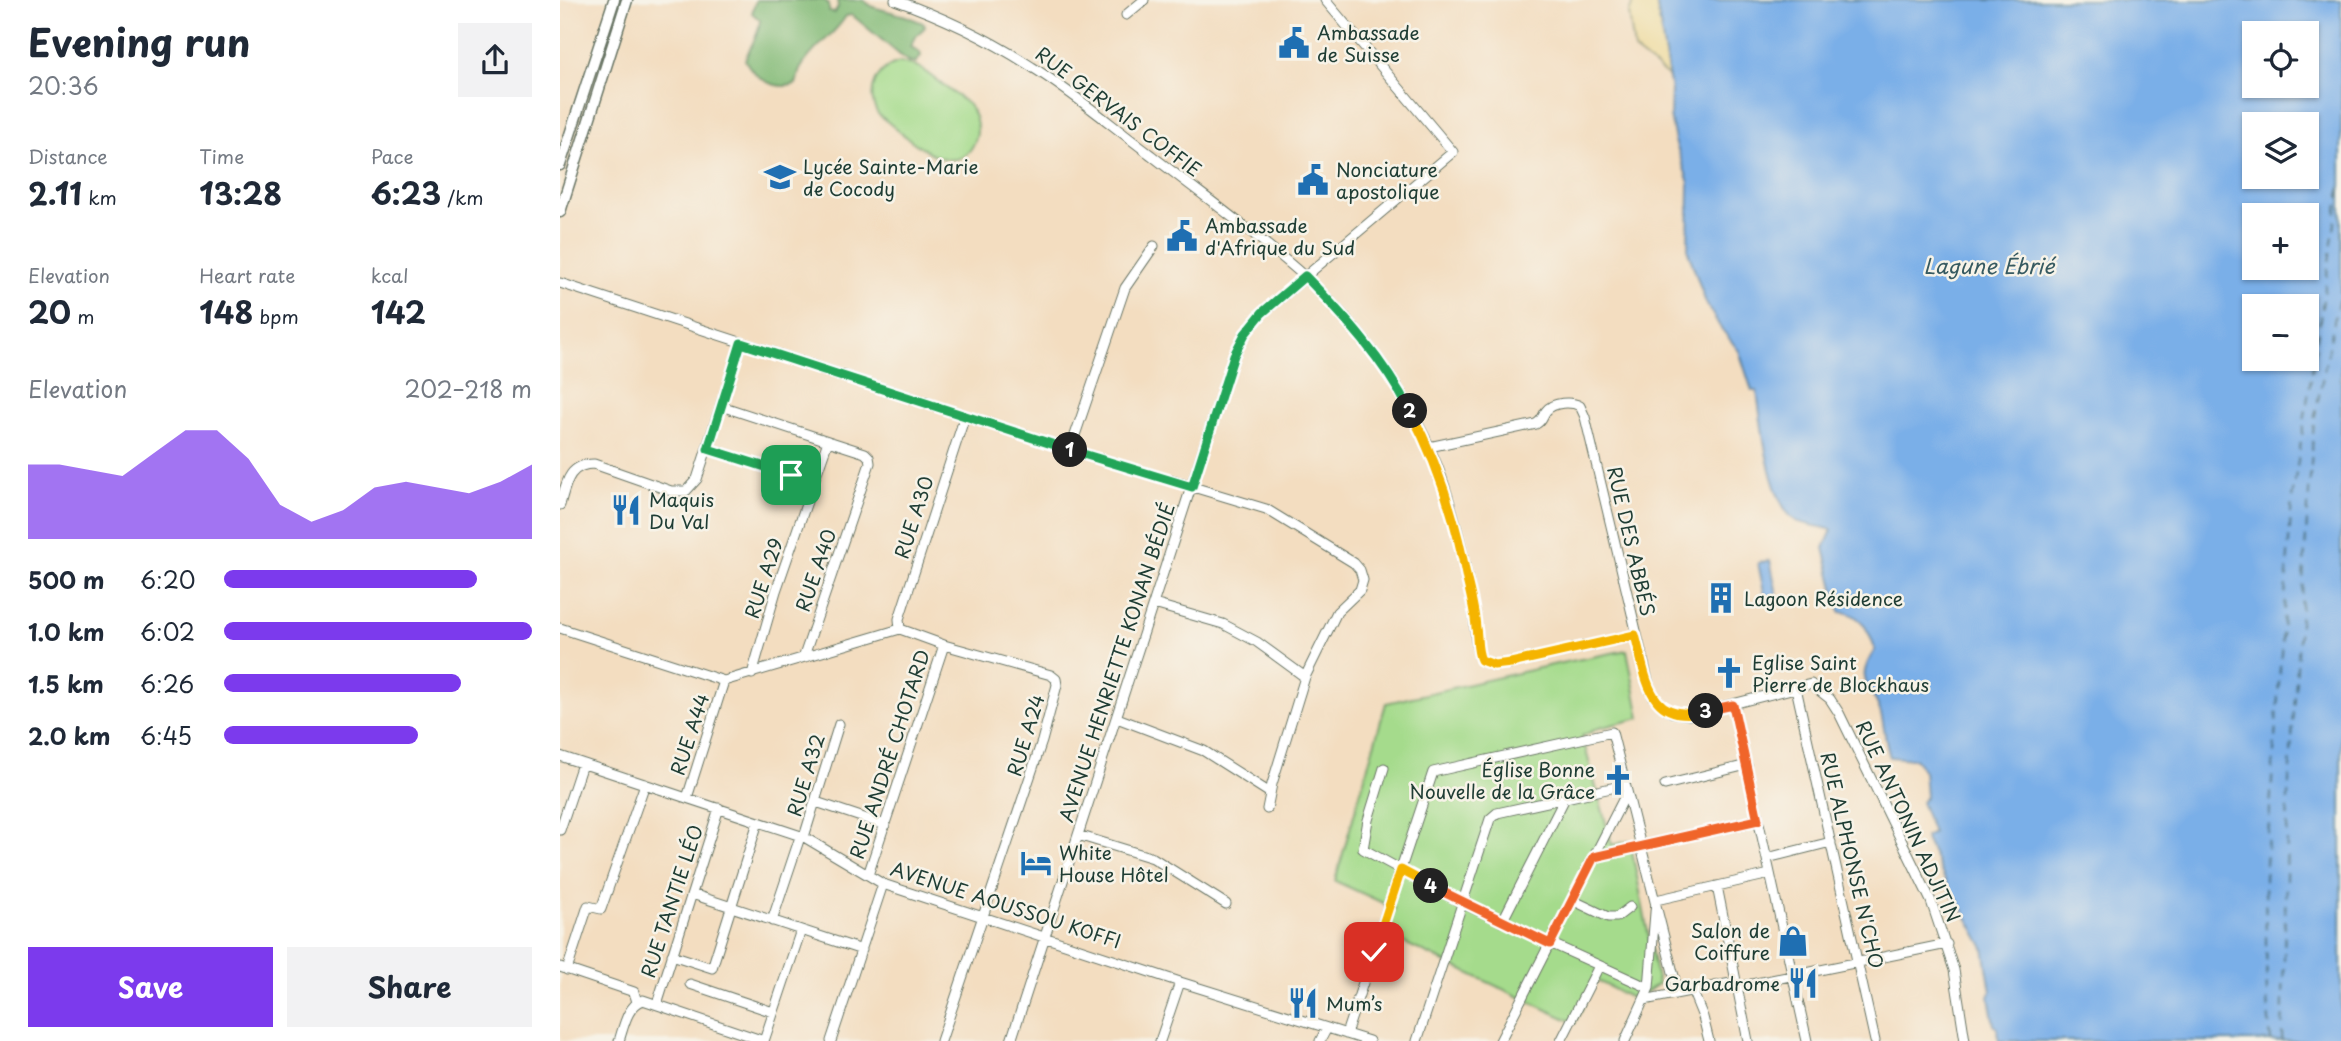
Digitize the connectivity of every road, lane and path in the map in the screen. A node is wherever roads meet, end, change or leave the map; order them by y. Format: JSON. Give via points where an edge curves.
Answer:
{"nodes":[{"id":1,"x":614,"y":0,"type":"edge"},
{"id":2,"x":627,"y":0,"type":"edge"},
{"id":3,"x":895,"y":0,"type":"edge"},
{"id":4,"x":1144,"y":0,"type":"edge"},
{"id":5,"x":1325,"y":0,"type":"edge"},
{"id":6,"x":1126,"y":15,"type":"dead end"},
{"id":7,"x":560,"y":165,"type":"edge"},
{"id":8,"x":560,"y":212,"type":"edge"},
{"id":9,"x":1153,"y":246,"type":"dead end"},
{"id":10,"x":1305,"y":276,"type":"junction"},
{"id":11,"x":560,"y":283,"type":"edge"},
{"id":12,"x":741,"y":343,"type":"junction"},
{"id":13,"x":722,"y":407,"type":"junction"},
{"id":14,"x":965,"y":416,"type":"junction"},
{"id":15,"x":828,"y":442,"type":"junction"},
{"id":16,"x":1429,"y":447,"type":"junction"},
{"id":17,"x":708,"y":449,"type":"junction"},
{"id":18,"x":1070,"y":450,"type":"junction"},
{"id":19,"x":791,"y":475,"type":"dead end"},
{"id":20,"x":1192,"y":487,"type":"junction"},
{"id":21,"x":560,"y":505,"type":"edge"},
{"id":22,"x":1154,"y":604,"type":"junction"},
{"id":23,"x":560,"y":628,"type":"edge"},
{"id":24,"x":900,"y":629,"type":"junction"},
{"id":25,"x":1635,"y":635,"type":"junction"},
{"id":26,"x":944,"y":645,"type":"junction"},
{"id":27,"x":804,"y":656,"type":"junction"},
{"id":28,"x":752,"y":674,"type":"junction"},
{"id":29,"x":1306,"y":677,"type":"junction"},
{"id":30,"x":724,"y":681,"type":"junction"},
{"id":31,"x":1796,"y":688,"type":"junction"},
{"id":32,"x":1733,"y":705,"type":"junction"},
{"id":33,"x":1117,"y":718,"type":"junction"},
{"id":34,"x":839,"y":724,"type":"dead end"},
{"id":35,"x":560,"y":756,"type":"edge"},
{"id":36,"x":582,"y":764,"type":"junction"},
{"id":37,"x":1747,"y":765,"type":"junction"},
{"id":38,"x":1384,"y":768,"type":"dead end"},
{"id":39,"x":645,"y":784,"type":"junction"},
{"id":40,"x":1665,"y":785,"type":"dead end"},
{"id":41,"x":1626,"y":789,"type":"junction"},
{"id":42,"x":1270,"y":793,"type":"junction"},
{"id":43,"x":687,"y":798,"type":"junction"},
{"id":44,"x":1565,"y":798,"type":"junction"},
{"id":45,"x":816,"y":802,"type":"junction"},
{"id":46,"x":719,"y":808,"type":"junction"},
{"id":47,"x":1267,"y":809,"type":"dead end"},
{"id":48,"x":1758,"y":820,"type":"junction"},
{"id":49,"x":758,"y":822,"type":"junction"},
{"id":50,"x":885,"y":825,"type":"junction"},
{"id":51,"x":560,"y":830,"type":"edge"},
{"id":52,"x":1078,"y":835,"type":"junction"},
{"id":53,"x":802,"y":837,"type":"junction"},
{"id":54,"x":1832,"y":842,"type":"junction"},
{"id":55,"x":1641,"y":845,"type":"junction"},
{"id":56,"x":1594,"y":857,"type":"junction"},
{"id":57,"x":1767,"y":858,"type":"junction"},
{"id":58,"x":1401,"y":870,"type":"junction"},
{"id":59,"x":1770,"y":874,"type":"junction"},
{"id":60,"x":868,"y":875,"type":"junction"},
{"id":61,"x":883,"y":884,"type":"junction"},
{"id":62,"x":1717,"y":886,"type":"junction"},
{"id":63,"x":692,"y":894,"type":"junction"},
{"id":64,"x":1572,"y":900,"type":"junction"},
{"id":65,"x":1656,"y":900,"type":"junction"},
{"id":66,"x":1462,"y":903,"type":"junction"},
{"id":67,"x":1226,"y":904,"type":"dead end"},
{"id":68,"x":731,"y":907,"type":"junction"},
{"id":69,"x":1630,"y":907,"type":"dead end"},
{"id":70,"x":983,"y":916,"type":"junction"},
{"id":71,"x":772,"y":920,"type":"junction"},
{"id":72,"x":1502,"y":922,"type":"junction"},
{"id":73,"x":801,"y":930,"type":"junction"},
{"id":74,"x":1045,"y":936,"type":"junction"},
{"id":75,"x":1550,"y":944,"type":"junction"},
{"id":76,"x":1947,"y":944,"type":"junction"},
{"id":77,"x":862,"y":950,"type":"junction"},
{"id":78,"x":672,"y":956,"type":"junction"},
{"id":79,"x":1859,"y":964,"type":"junction"},
{"id":80,"x":1599,"y":966,"type":"junction"},
{"id":81,"x":563,"y":969,"type":"edge"},
{"id":82,"x":1792,"y":977,"type":"junction"},
{"id":83,"x":1180,"y":982,"type":"junction"},
{"id":84,"x":690,"y":984,"type":"dead end"},
{"id":85,"x":1737,"y":985,"type":"junction"},
{"id":86,"x":1649,"y":988,"type":"junction"},
{"id":87,"x":1692,"y":990,"type":"junction"},
{"id":88,"x":1678,"y":992,"type":"junction"},
{"id":89,"x":1644,"y":1000,"type":"junction"},
{"id":90,"x":637,"y":1002,"type":"junction"},
{"id":91,"x":657,"y":1004,"type":"junction"},
{"id":92,"x":773,"y":1012,"type":"junction"},
{"id":93,"x":1327,"y":1028,"type":"junction"},
{"id":94,"x":1346,"y":1034,"type":"junction"},
{"id":95,"x":620,"y":1041,"type":"edge"},
{"id":96,"x":764,"y":1041,"type":"edge"},
{"id":97,"x":831,"y":1041,"type":"edge"},
{"id":98,"x":941,"y":1041,"type":"edge"},
{"id":99,"x":1011,"y":1041,"type":"edge"},
{"id":100,"x":1160,"y":1041,"type":"edge"},
{"id":101,"x":1320,"y":1041,"type":"edge"},
{"id":102,"x":1369,"y":1041,"type":"edge"},
{"id":103,"x":1416,"y":1041,"type":"edge"},
{"id":104,"x":1500,"y":1041,"type":"edge"},
{"id":105,"x":1562,"y":1041,"type":"edge"},
{"id":106,"x":1625,"y":1041,"type":"edge"},
{"id":107,"x":1709,"y":1041,"type":"edge"},
{"id":108,"x":1748,"y":1041,"type":"edge"},
{"id":109,"x":1807,"y":1041,"type":"edge"},
{"id":110,"x":1875,"y":1041,"type":"edge"},
{"id":111,"x":1965,"y":1041,"type":"edge"}],
"edges":[{"from":1,"to":7,"type":"main road"},
{"from":2,"to":8,"type":"main road"},
{"from":3,"to":10,"type":"street","name":"RUE GERVAIS COFFIE","via":[[964,28],[1034,68]]},
{"from":4,"to":6,"type":"street"},
{"from":5,"to":10,"type":"street","name":"AVENUE HENRIETTE KONAN BÉDIÉ","via":[[1452,152]]},
{"from":9,"to":18,"type":"street","via":[[1125,288]]},
{"from":10,"to":16,"type":"street","name":"RUE GERVAIS COFFIE","via":[[1384,368]]},
{"from":10,"to":20,"type":"street","name":"AVENUE HENRIETTE KONAN BÉDIÉ","via":[[1245,334],[1234,355]]},
{"from":11,"to":12,"type":"street"},
{"from":12,"to":13,"type":"street"},
{"from":12,"to":14,"type":"street"},
{"from":13,"to":15,"type":"street"},
{"from":13,"to":17,"type":"street"},
{"from":14,"to":18,"type":"street"},
{"from":14,"to":24,"type":"street","name":"RUE A30","via":[[899,619]]},
{"from":15,"to":27,"type":"street","name":"RUE A40","via":[[865,453],[870,463]]},
{"from":15,"to":28,"type":"street","name":"RUE A29"},
{"from":16,"to":25,"type":"street","name":"RUE GERVAIS COFFIE","via":[[1461,548],[1481,660],[1502,664]]},
{"from":16,"to":25,"type":"street","name":"RUE DES ABBÉS","via":[[1536,424],[1556,405],[1572,402],[1580,406],[1611,520]]},
{"from":17,"to":19,"type":"street"},
{"from":17,"to":21,"type":"street","via":[[697,479],[686,491],[671,491],[584,464],[569,475]]},
{"from":18,"to":20,"type":"street"},
{"from":20,"to":22,"type":"street","name":"AVENUE HENRIETTE KONAN BÉDIÉ"},
{"from":20,"to":29,"type":"street","via":[[1273,512],[1360,570],[1360,590],[1337,611]]},
{"from":22,"to":29,"type":"street","via":[[1223,624]]},
{"from":22,"to":33,"type":"street","name":"AVENUE HENRIETTE KONAN BÉDIÉ"},
{"from":23,"to":30,"type":"street"},
{"from":24,"to":26,"type":"street","name":"RUE A24"},
{"from":24,"to":27,"type":"street"},
{"from":25,"to":32,"type":"street","name":"RUE DES ABBÉS","via":[[1653,696],[1662,706],[1689,715]]},
{"from":26,"to":50,"type":"street","name":"RUE ANDRÉ CHOTARD"},
{"from":26,"to":70,"type":"street","name":"RUE A24","via":[[1051,675],[1057,685]]},
{"from":27,"to":28,"type":"street"},
{"from":28,"to":30,"type":"street"},
{"from":29,"to":42,"type":"street"},
{"from":30,"to":43,"type":"street","name":"RUE A44"},
{"from":31,"to":32,"type":"street","name":"RUE DES ABBÉS"},
{"from":31,"to":54,"type":"street","name":"RUE ALPHONSE N'CHO"},
{"from":31,"to":76,"type":"street","name":"RUE ANTONIN ADJITIN","via":[[1811,684],[1839,713],[1915,866]]},
{"from":32,"to":37,"type":"street"},
{"from":33,"to":42,"type":"street","via":[[1204,751]]},
{"from":33,"to":52,"type":"street","name":"AVENUE HENRIETTE KONAN BÉDIÉ"},
{"from":34,"to":45,"type":"street","name":"RUE A32"},
{"from":35,"to":36,"type":"street","name":"AVENUE AOUSSOU KOFFI"},
{"from":36,"to":39,"type":"street","name":"AVENUE AOUSSOU KOFFI"},
{"from":36,"to":51,"type":"street"},
{"from":37,"to":40,"type":"street"},
{"from":37,"to":48,"type":"street"},
{"from":38,"to":58,"type":"street","via":[[1363,849]]},
{"from":39,"to":43,"type":"street","name":"AVENUE AOUSSOU KOFFI"},
{"from":39,"to":81,"type":"street","via":[[601,909],[588,906]]},
{"from":41,"to":44,"type":"street"},
{"from":41,"to":55,"type":"street"},
{"from":41,"to":56,"type":"street"},
{"from":41,"to":58,"type":"street","via":[[1612,732],[1433,772]]},
{"from":42,"to":47,"type":"street"},
{"from":43,"to":46,"type":"street","name":"AVENUE AOUSSOU KOFFI"},
{"from":44,"to":66,"type":"street","via":[[1493,816]]},
{"from":44,"to":72,"type":"street"},
{"from":45,"to":50,"type":"street"},
{"from":45,"to":53,"type":"street","name":"RUE A32"},
{"from":46,"to":49,"type":"street","name":"AVENUE AOUSSOU KOFFI"},
{"from":46,"to":63,"type":"street","name":"RUE TANTIE LÉO"},
{"from":48,"to":55,"type":"street"},
{"from":48,"to":57,"type":"street"},
{"from":49,"to":53,"type":"street","name":"AVENUE AOUSSOU KOFFI"},
{"from":49,"to":68,"type":"street"},
{"from":50,"to":60,"type":"street","name":"RUE ANDRÉ CHOTARD"},
{"from":52,"to":67,"type":"street","via":[[1153,858]]},
{"from":52,"to":74,"type":"street","name":"AVENUE HENRIETTE KONAN BÉDIÉ"},
{"from":53,"to":60,"type":"street","name":"AVENUE AOUSSOU KOFFI"},
{"from":53,"to":71,"type":"street","name":"RUE A32"},
{"from":54,"to":57,"type":"street"},
{"from":54,"to":79,"type":"street","name":"RUE ALPHONSE N'CHO"},
{"from":55,"to":56,"type":"street"},
{"from":55,"to":65,"type":"street"},
{"from":56,"to":64,"type":"street"},
{"from":57,"to":59,"type":"street"},
{"from":58,"to":66,"type":"street"},
{"from":58,"to":94,"type":"street"},
{"from":59,"to":62,"type":"street"},
{"from":59,"to":82,"type":"street"},
{"from":60,"to":61,"type":"street","name":"AVENUE AOUSSOU KOFFI"},
{"from":61,"to":70,"type":"street","name":"AVENUE AOUSSOU KOFFI"},
{"from":61,"to":77,"type":"street"},
{"from":62,"to":65,"type":"street"},
{"from":62,"to":85,"type":"street"},
{"from":63,"to":68,"type":"street"},
{"from":63,"to":78,"type":"street","name":"RUE TANTIE LÉO"},
{"from":64,"to":69,"type":"street","via":[[1608,917],[1617,917]]},
{"from":64,"to":75,"type":"street"},
{"from":65,"to":86,"type":"street"},
{"from":65,"to":88,"type":"street"},
{"from":66,"to":72,"type":"street"},
{"from":66,"to":103,"type":"street"},
{"from":68,"to":71,"type":"street"},
{"from":68,"to":78,"type":"street","via":[[712,968]]},
{"from":70,"to":74,"type":"street","name":"AVENUE AOUSSOU KOFFI"},
{"from":70,"to":98,"type":"street","name":"RUE A24"},
{"from":71,"to":73,"type":"street"},
{"from":72,"to":75,"type":"street"},
{"from":73,"to":77,"type":"street"},
{"from":73,"to":92,"type":"street"},
{"from":74,"to":83,"type":"street","name":"AVENUE AOUSSOU KOFFI"},
{"from":74,"to":99,"type":"street","name":"AVENUE HENRIETTE KONAN BÉDIÉ"},
{"from":75,"to":80,"type":"street"},
{"from":75,"to":104,"type":"street"},
{"from":76,"to":79,"type":"street"},
{"from":76,"to":111,"type":"street","name":"RUE ANTONIN ADJITIN"},
{"from":77,"to":97,"type":"street"},
{"from":78,"to":91,"type":"street","name":"RUE TANTIE LÉO"},
{"from":79,"to":82,"type":"street"},
{"from":79,"to":110,"type":"street","name":"RUE ALPHONSE N'CHO"},
{"from":80,"to":86,"type":"street"},
{"from":80,"to":105,"type":"street"},
{"from":81,"to":90,"type":"street","via":[[634,992]]},
{"from":82,"to":85,"type":"street"},
{"from":82,"to":109,"type":"street"},
{"from":83,"to":93,"type":"street","name":"AVENUE AOUSSOU KOFFI"},
{"from":83,"to":100,"type":"street"},
{"from":84,"to":92,"type":"street"},
{"from":85,"to":87,"type":"street"},
{"from":85,"to":108,"type":"street"},
{"from":86,"to":89,"type":"street"},
{"from":87,"to":88,"type":"street"},
{"from":87,"to":107,"type":"street"},
{"from":88,"to":89,"type":"street"},
{"from":89,"to":106,"type":"street"},
{"from":90,"to":91,"type":"street","via":[[643,999]]},
{"from":90,"to":95,"type":"street","via":[[630,1009]]},
{"from":91,"to":96,"type":"street"},
{"from":92,"to":96,"type":"street"},
{"from":93,"to":94,"type":"street","name":"AVENUE AOUSSOU KOFFI"},
{"from":93,"to":101,"type":"street"},
{"from":94,"to":102,"type":"street","name":"AVENUE AOUSSOU KOFFI"}]}
